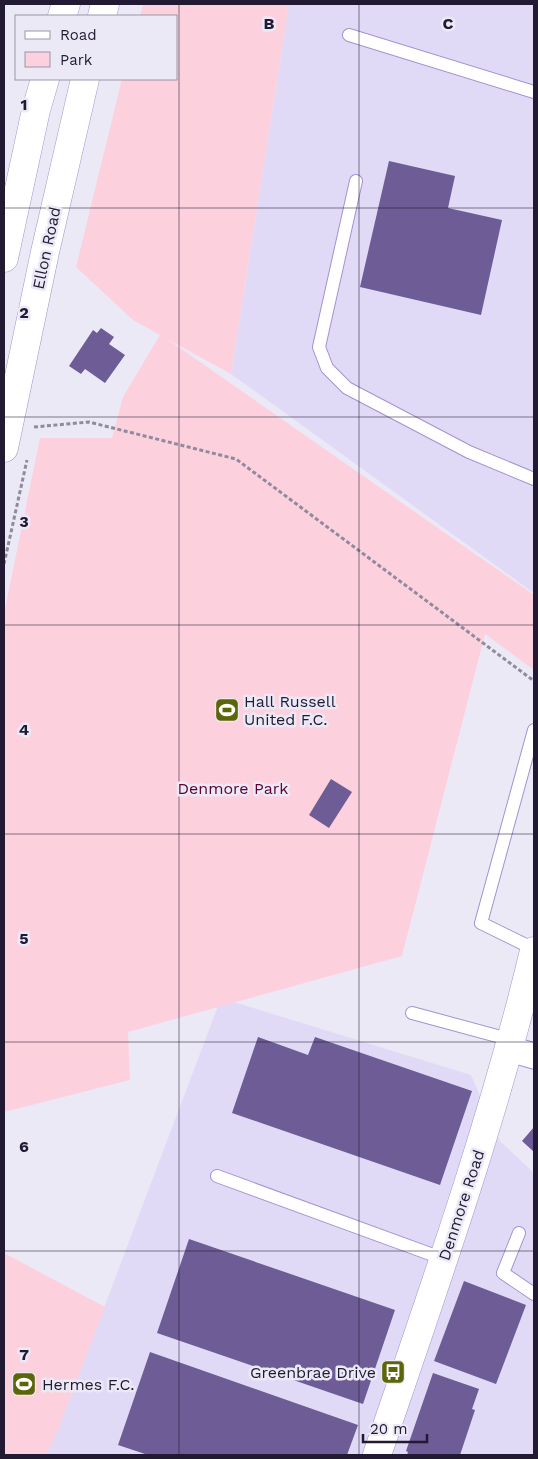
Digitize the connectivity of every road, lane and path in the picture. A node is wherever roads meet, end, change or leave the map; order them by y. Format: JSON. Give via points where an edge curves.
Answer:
{"nodes":[{"id":1,"x":349,"y":34,"type":"dead end"},
{"id":2,"x":45,"y":80,"type":"edge"},
{"id":3,"x":85,"y":80,"type":"edge"},
{"id":4,"x":534,"y":92,"type":"edge"},
{"id":5,"x":356,"y":181,"type":"dead end"},
{"id":6,"x":4,"y":258,"type":"edge"},
{"id":7,"x":34,"y":427,"type":"dead end"},
{"id":8,"x":4,"y":448,"type":"edge"},
{"id":9,"x":534,"y":479,"type":"edge"},
{"id":10,"x":534,"y":681,"type":"edge"},
{"id":11,"x":534,"y":730,"type":"edge"},
{"id":12,"x":534,"y":950,"type":"edge"},
{"id":13,"x":528,"y":1009,"type":"edge"},
{"id":14,"x":412,"y":1013,"type":"dead end"},
{"id":15,"x":519,"y":1048,"type":"edge"},
{"id":16,"x":217,"y":1176,"type":"dead end"},
{"id":17,"x":519,"y":1233,"type":"dead end"},
{"id":18,"x":444,"y":1259,"type":"junction"},
{"id":19,"x":534,"y":1294,"type":"edge"},
{"id":20,"x":377,"y":1455,"type":"edge"}],
"edges":[{"from":1,"to":4,"type":"lane"},
{"from":2,"to":6,"type":"main road"},
{"from":3,"to":8,"type":"main road","name":"Ellon Road"},
{"from":5,"to":9,"type":"lane","via":[[319,347],[327,368],[347,388],[470,452]]},
{"from":7,"to":10,"type":"path","via":[[90,422],[236,458]]},
{"from":11,"to":12,"type":"lane","via":[[482,924]]},
{"from":12,"to":13,"type":"main road","name":"Denmore Road"},
{"from":13,"to":15,"type":"main road","name":"Denmore Road"},
{"from":14,"to":15,"type":"lane"},
{"from":15,"to":18,"type":"main road","name":"Denmore Road"},
{"from":16,"to":18,"type":"lane"},
{"from":17,"to":19,"type":"lane","via":[[503,1273]]},
{"from":18,"to":20,"type":"main road","name":"Denmore Road"}]}
